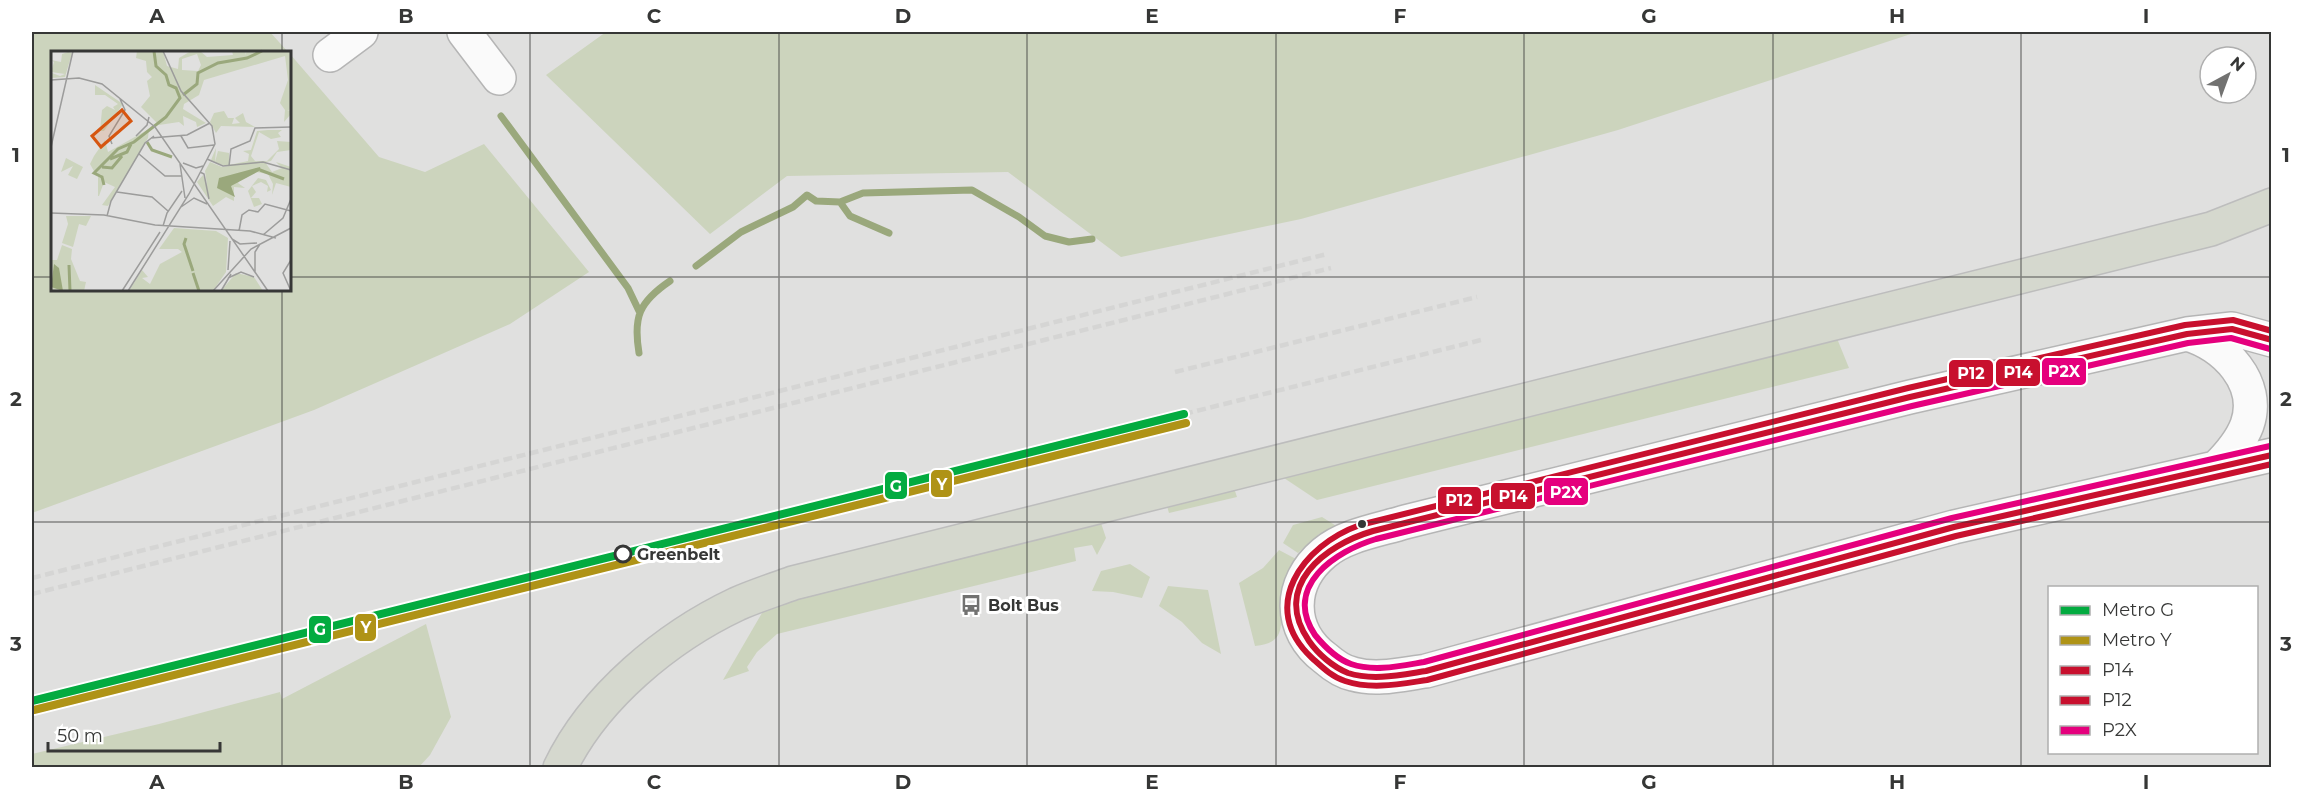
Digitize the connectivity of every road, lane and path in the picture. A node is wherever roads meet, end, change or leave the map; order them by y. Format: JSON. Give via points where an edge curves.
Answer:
{"nodes":[{"id":1,"x":361,"y":32,"type":"edge"},
{"id":2,"x":464,"y":32,"type":"edge"},
{"id":3,"x":330,"y":55,"type":"dead end"},
{"id":4,"x":499,"y":78,"type":"dead end"},
{"id":5,"x":2271,"y":205,"type":"edge"},
{"id":6,"x":2187,"y":334,"type":"junction"},
{"id":7,"x":2271,"y":340,"type":"edge"},
{"id":8,"x":2271,"y":455,"type":"edge"},
{"id":9,"x":2217,"y":467,"type":"junction"},
{"id":10,"x":560,"y":768,"type":"edge"}],
"edges":[{"from":1,"to":3,"type":"street"},
{"from":2,"to":4,"type":"street"},
{"from":5,"to":10,"type":"highway","via":[[2211,229],[793,582],[737,604],[685,633],[640,668],[599,709]]},
{"from":6,"to":7,"type":"street","via":[[2232,329]]},
{"from":6,"to":9,"type":"street","via":[[2227,355],[2246,383],[2250,414],[2247,425]]},
{"from":6,"to":9,"type":"street","via":[[1899,400],[1353,538],[1325,552],[1309,567],[1300,584],[1297,619],[1318,653],[1352,674],[1374,678],[1426,671],[1954,528]]},
{"from":8,"to":9,"type":"street"}]}
